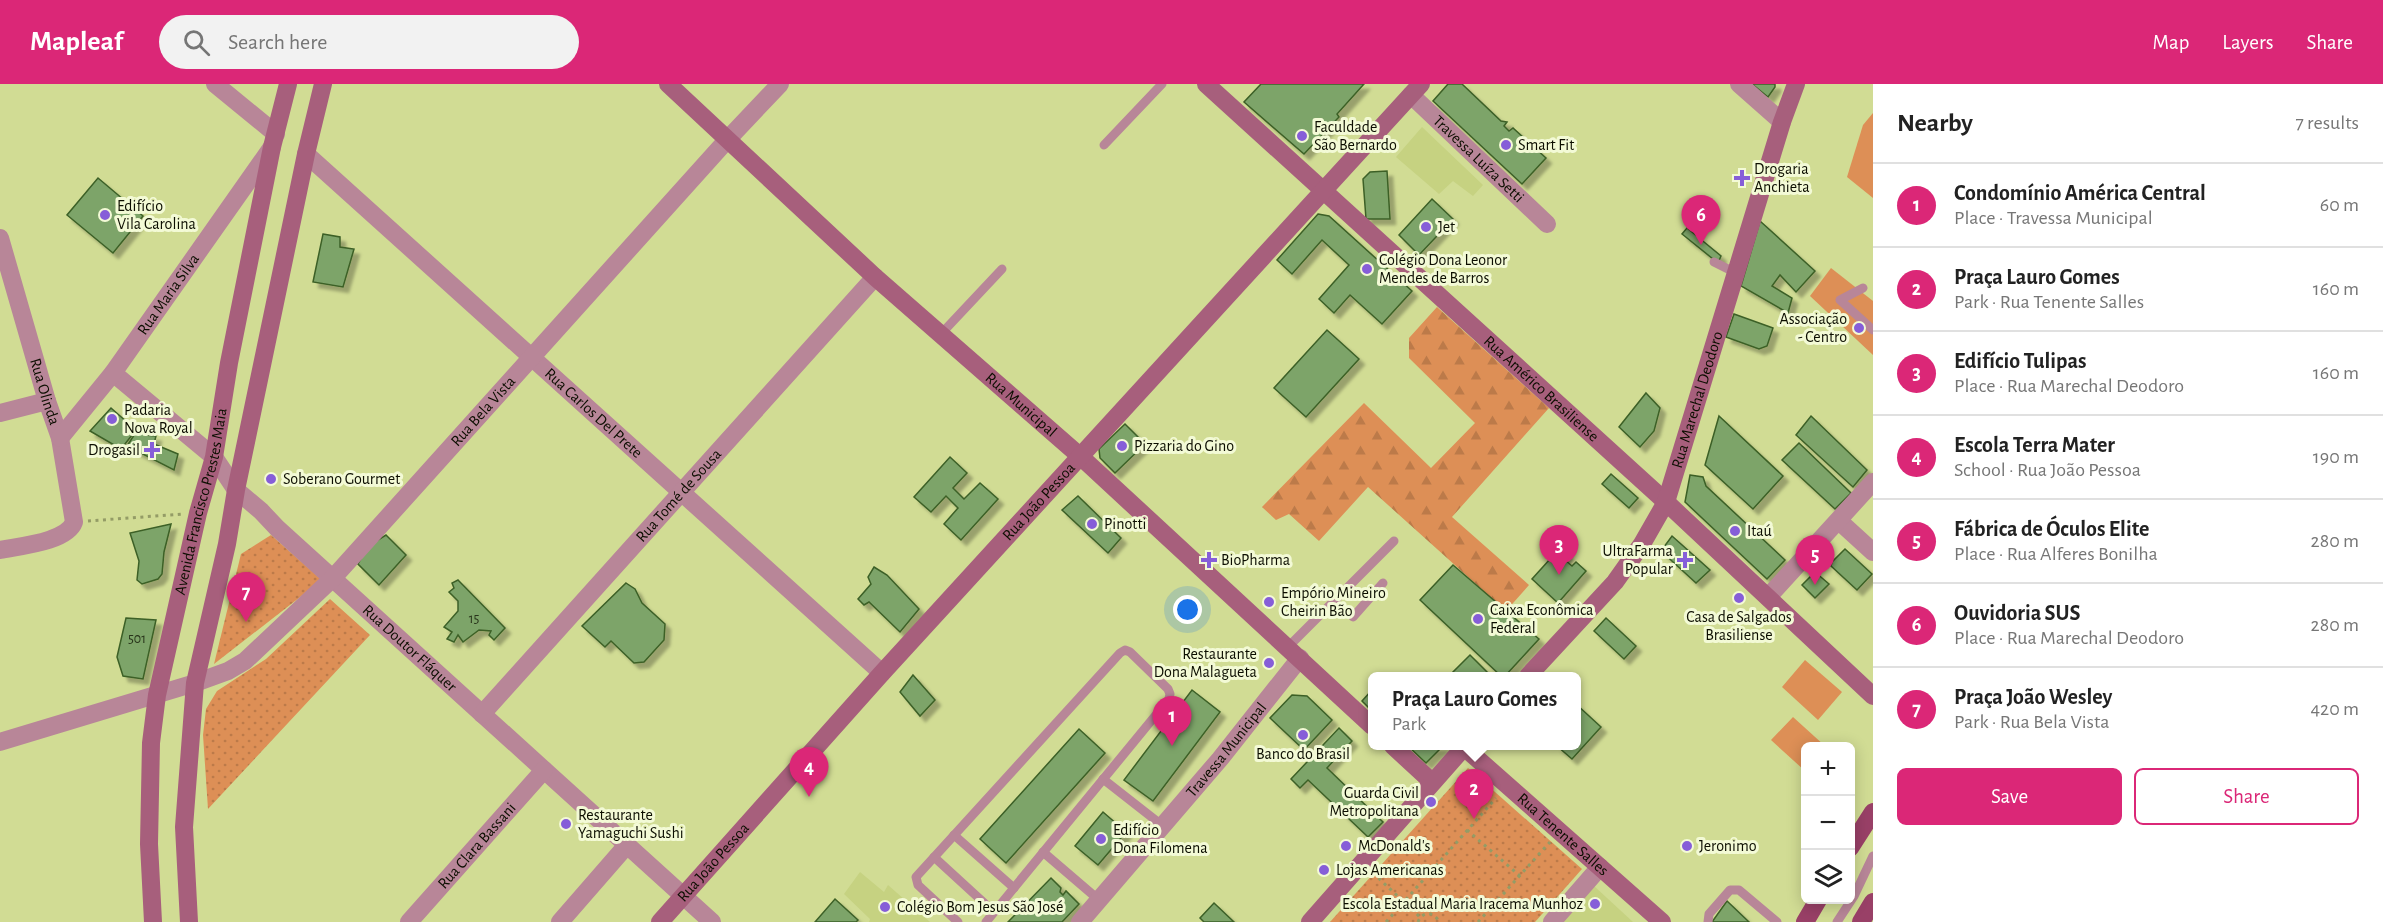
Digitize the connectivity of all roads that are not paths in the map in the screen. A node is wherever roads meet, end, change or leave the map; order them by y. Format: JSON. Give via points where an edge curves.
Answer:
{"nodes":[{"id":1,"x":215,"y":84,"type":"edge"},
{"id":2,"x":288,"y":84,"type":"edge"},
{"id":3,"x":323,"y":84,"type":"edge"},
{"id":4,"x":668,"y":84,"type":"edge"},
{"id":5,"x":780,"y":84,"type":"edge"},
{"id":6,"x":1162,"y":84,"type":"edge"},
{"id":7,"x":1206,"y":84,"type":"edge"},
{"id":8,"x":1739,"y":84,"type":"edge"},
{"id":9,"x":1796,"y":84,"type":"edge"},
{"id":10,"x":1416,"y":90,"type":"edge"},
{"id":11,"x":1782,"y":122,"type":"junction"},
{"id":12,"x":727,"y":140,"type":"junction"},
{"id":13,"x":274,"y":141,"type":"junction"},
{"id":14,"x":1104,"y":146,"type":"dead end"},
{"id":15,"x":306,"y":154,"type":"junction"},
{"id":16,"x":1324,"y":190,"type":"junction"},
{"id":17,"x":1547,"y":224,"type":"dead end"},
{"id":18,"x":0,"y":238,"type":"edge"},
{"id":19,"x":1714,"y":262,"type":"dead end"},
{"id":20,"x":1002,"y":269,"type":"dead end"},
{"id":21,"x":1736,"y":273,"type":"junction"},
{"id":22,"x":875,"y":277,"type":"junction"},
{"id":23,"x":6,"y":288,"type":"edge"},
{"id":24,"x":1863,"y":288,"type":"dead end"},
{"id":25,"x":1873,"y":330,"type":"edge"},
{"id":26,"x":940,"y":335,"type":"junction"},
{"id":27,"x":531,"y":356,"type":"junction"},
{"id":28,"x":113,"y":373,"type":"junction"},
{"id":29,"x":47,"y":401,"type":"junction"},
{"id":30,"x":0,"y":413,"type":"edge"},
{"id":31,"x":60,"y":438,"type":"junction"},
{"id":32,"x":214,"y":457,"type":"junction"},
{"id":33,"x":1081,"y":457,"type":"junction"},
{"id":34,"x":1873,"y":483,"type":"edge"},
{"id":35,"x":236,"y":490,"type":"junction"},
{"id":36,"x":682,"y":491,"type":"junction"},
{"id":37,"x":1666,"y":502,"type":"junction"},
{"id":38,"x":1839,"y":521,"type":"junction"},
{"id":39,"x":1394,"y":541,"type":"dead end"},
{"id":40,"x":0,"y":550,"type":"edge"},
{"id":41,"x":1873,"y":552,"type":"edge"},
{"id":42,"x":333,"y":579,"type":"junction"},
{"id":43,"x":1383,"y":583,"type":"dead end"},
{"id":44,"x":1768,"y":597,"type":"junction"},
{"id":45,"x":1353,"y":617,"type":"dead end"},
{"id":46,"x":1294,"y":653,"type":"junction"},
{"id":47,"x":1532,"y":672,"type":"edge"},
{"id":48,"x":882,"y":673,"type":"junction"},
{"id":49,"x":195,"y":683,"type":"junction"},
{"id":50,"x":157,"y":695,"type":"junction"},
{"id":51,"x":1873,"y":696,"type":"edge"},
{"id":52,"x":482,"y":714,"type":"junction"},
{"id":53,"x":1368,"y":722,"type":"edge"},
{"id":54,"x":0,"y":742,"type":"edge"},
{"id":55,"x":1397,"y":750,"type":"edge"},
{"id":56,"x":1460,"y":750,"type":"edge"},
{"id":57,"x":1468,"y":750,"type":"edge"},
{"id":58,"x":544,"y":770,"type":"junction"},
{"id":59,"x":1103,"y":779,"type":"junction"},
{"id":60,"x":1432,"y":782,"type":"junction"},
{"id":61,"x":1873,"y":812,"type":"edge"},
{"id":62,"x":1162,"y":826,"type":"junction"},
{"id":63,"x":954,"y":835,"type":"junction"},
{"id":64,"x":1855,"y":841,"type":"edge"},
{"id":65,"x":627,"y":845,"type":"junction"},
{"id":66,"x":1043,"y":852,"type":"junction"},
{"id":67,"x":1873,"y":856,"type":"edge"},
{"id":68,"x":934,"y":857,"type":"junction"},
{"id":69,"x":1600,"y":867,"type":"junction"},
{"id":70,"x":1014,"y":888,"type":"junction"},
{"id":71,"x":684,"y":896,"type":"junction"},
{"id":72,"x":1099,"y":900,"type":"junction"},
{"id":73,"x":1873,"y":902,"type":"edge"},
{"id":74,"x":1816,"y":904,"type":"edge"},
{"id":75,"x":994,"y":912,"type":"junction"},
{"id":76,"x":153,"y":922,"type":"edge"},
{"id":77,"x":189,"y":922,"type":"edge"},
{"id":78,"x":409,"y":922,"type":"edge"},
{"id":79,"x":560,"y":922,"type":"edge"},
{"id":80,"x":660,"y":922,"type":"edge"},
{"id":81,"x":712,"y":922,"type":"edge"},
{"id":82,"x":958,"y":922,"type":"edge"},
{"id":83,"x":986,"y":922,"type":"edge"},
{"id":84,"x":1080,"y":922,"type":"edge"},
{"id":85,"x":1310,"y":922,"type":"edge"},
{"id":86,"x":1552,"y":922,"type":"edge"},
{"id":87,"x":1662,"y":922,"type":"edge"},
{"id":88,"x":1708,"y":922,"type":"edge"},
{"id":89,"x":1778,"y":922,"type":"edge"},
{"id":90,"x":1805,"y":922,"type":"edge"},
{"id":91,"x":1837,"y":922,"type":"edge"},
{"id":92,"x":1861,"y":922,"type":"edge"}],
"edges":[{"from":1,"to":13,"type":"street"},
{"from":2,"to":13,"type":"street","name":"Avenida Francisco Prestes Maia"},
{"from":3,"to":15,"type":"street","name":"Avenida Francisco Prestes Maia"},
{"from":4,"to":12,"type":"street","name":"Rua Municipal"},
{"from":5,"to":12,"type":"street","name":"Rua Bela Vista"},
{"from":6,"to":14,"type":"lane"},
{"from":7,"to":16,"type":"street","name":"Rua Américo Brasiliense"},
{"from":8,"to":11,"type":"street"},
{"from":9,"to":11,"type":"street","name":"Rua Marechal Deodoro"},
{"from":10,"to":16,"type":"street","name":"Rua João Pessoa"},
{"from":10,"to":17,"type":"street","name":"Travessa Luíza Setti"},
{"from":11,"to":21,"type":"street","name":"Rua Marechal Deodoro"},
{"from":12,"to":22,"type":"street","name":"Rua Municipal"},
{"from":12,"to":27,"type":"street","name":"Rua Bela Vista"},
{"from":13,"to":28,"type":"street","name":"Rua Maria Silva"},
{"from":13,"to":32,"type":"street","name":"Avenida Francisco Prestes Maia"},
{"from":15,"to":27,"type":"street","name":"Rua Carlos Del Prete"},
{"from":15,"to":35,"type":"street","name":"Avenida Francisco Prestes Maia"},
{"from":16,"to":33,"type":"street","name":"Rua João Pessoa"},
{"from":16,"to":37,"type":"street","name":"Rua Américo Brasiliense"},
{"from":18,"to":23,"type":"street","name":"Rua Olinda"},
{"from":19,"to":21,"type":"lane"},
{"from":20,"to":26,"type":"lane"},
{"from":21,"to":37,"type":"street","name":"Rua Marechal Deodoro"},
{"from":22,"to":26,"type":"street","name":"Rua Municipal"},
{"from":22,"to":36,"type":"street","name":"Rua Tomé de Sousa"},
{"from":23,"to":29,"type":"street","name":"Rua Olinda"},
{"from":24,"to":25,"type":"lane","via":[[1840,300]]},
{"from":26,"to":33,"type":"street","name":"Rua Municipal"},
{"from":27,"to":36,"type":"street","name":"Rua Carlos Del Prete"},
{"from":27,"to":42,"type":"street","name":"Rua Bela Vista"},
{"from":28,"to":31,"type":"street","name":"Rua Maria Silva"},
{"from":28,"to":32,"type":"street","name":"Rua Doutor Fláquer"},
{"from":29,"to":30,"type":"street"},
{"from":29,"to":31,"type":"street","name":"Rua Olinda"},
{"from":31,"to":40,"type":"street","name":"Rua Olinda","via":[[74,522],[55,538]]},
{"from":32,"to":35,"type":"street","name":"Rua Doutor Fláquer"},
{"from":32,"to":50,"type":"street","name":"Avenida Francisco Prestes Maia"},
{"from":33,"to":46,"type":"street","name":"Rua Municipal"},
{"from":33,"to":48,"type":"street","name":"Rua João Pessoa"},
{"from":34,"to":38,"type":"street"},
{"from":35,"to":42,"type":"street","name":"Rua Doutor Fláquer"},
{"from":35,"to":49,"type":"street","name":"Avenida Francisco Prestes Maia"},
{"from":36,"to":48,"type":"street","name":"Rua Carlos Del Prete"},
{"from":36,"to":52,"type":"street","name":"Rua Tomé de Sousa"},
{"from":37,"to":44,"type":"street","name":"Rua Américo Brasiliense"},
{"from":37,"to":47,"type":"street","name":"Rua Marechal Deodoro","via":[[1615,582]]},
{"from":38,"to":41,"type":"street"},
{"from":38,"to":44,"type":"street"},
{"from":39,"to":46,"type":"lane"},
{"from":42,"to":49,"type":"street","name":"Rua Bela Vista","via":[[245,661]]},
{"from":42,"to":52,"type":"street","name":"Rua Doutor Fláquer"},
{"from":43,"to":45,"type":"lane"},
{"from":44,"to":51,"type":"street","name":"Rua Américo Brasiliense"},
{"from":46,"to":53,"type":"street","name":"Rua Municipal"},
{"from":46,"to":62,"type":"street","name":"Travessa Municipal","via":[[1220,759]]},
{"from":48,"to":71,"type":"street","name":"Rua João Pessoa"},
{"from":49,"to":50,"type":"street","name":"Rua Bela Vista"},
{"from":49,"to":77,"type":"street","name":"Avenida Francisco Prestes Maia","via":[[184,827]]},
{"from":50,"to":54,"type":"street","name":"Rua Bela Vista"},
{"from":50,"to":76,"type":"street","name":"Avenida Francisco Prestes Maia","via":[[151,743],[148,844]]},
{"from":52,"to":58,"type":"street","name":"Rua Doutor Fláquer"},
{"from":55,"to":60,"type":"street"},
{"from":56,"to":60,"type":"street"},
{"from":57,"to":69,"type":"street","name":"Rua Tenente Salles"},
{"from":58,"to":65,"type":"street","name":"Rua Doutor Fláquer"},
{"from":58,"to":78,"type":"street","name":"Rua Clara Bassani"},
{"from":59,"to":62,"type":"lane"},
{"from":59,"to":63,"type":"lane","via":[[1170,694],[1125,650]]},
{"from":59,"to":66,"type":"lane"},
{"from":60,"to":85,"type":"street"},
{"from":61,"to":64,"type":"main road"},
{"from":62,"to":72,"type":"street","name":"Travessa Municipal"},
{"from":63,"to":68,"type":"lane"},
{"from":63,"to":70,"type":"lane"},
{"from":65,"to":71,"type":"street","name":"Rua Doutor Fláquer"},
{"from":65,"to":79,"type":"street"},
{"from":66,"to":70,"type":"lane"},
{"from":66,"to":72,"type":"lane"},
{"from":67,"to":91,"type":"lane"},
{"from":68,"to":75,"type":"lane"},
{"from":68,"to":82,"type":"lane","via":[[915,882]]},
{"from":69,"to":86,"type":"street"},
{"from":69,"to":87,"type":"street","name":"Rua Tenente Salles"},
{"from":70,"to":75,"type":"lane"},
{"from":71,"to":80,"type":"street","name":"Rua João Pessoa"},
{"from":71,"to":81,"type":"street","name":"Rua Doutor Fláquer"},
{"from":72,"to":84,"type":"street","name":"Travessa Municipal"},
{"from":73,"to":92,"type":"main road"},
{"from":74,"to":90,"type":"main road"},
{"from":75,"to":83,"type":"lane"},
{"from":88,"to":89,"type":"lane","via":[[1709,914],[1734,889]]}]}
